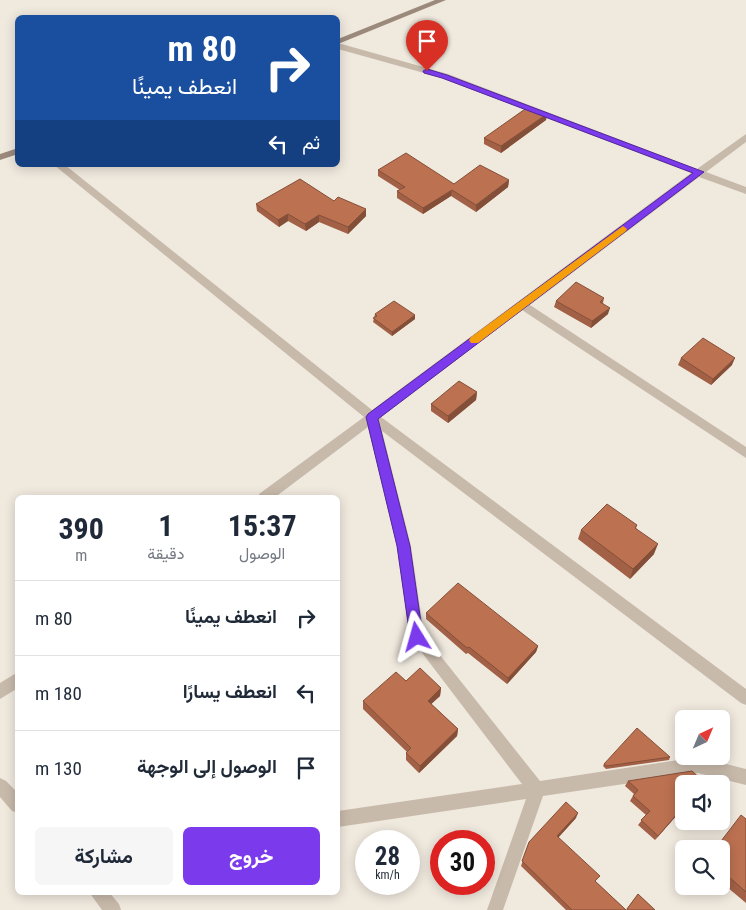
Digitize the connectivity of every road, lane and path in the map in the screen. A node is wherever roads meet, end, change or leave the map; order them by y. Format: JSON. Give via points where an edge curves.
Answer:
{"nodes":[{"id":1,"x":442,"y":0,"type":"edge"},
{"id":2,"x":340,"y":43,"type":"edge"},
{"id":3,"x":340,"y":45,"type":"edge"},
{"id":4,"x":746,"y":137,"type":"edge"},
{"id":5,"x":15,"y":152,"type":"edge"},
{"id":6,"x":0,"y":157,"type":"edge"},
{"id":7,"x":61,"y":167,"type":"edge"},
{"id":8,"x":699,"y":172,"type":"junction"},
{"id":9,"x":746,"y":191,"type":"edge"},
{"id":10,"x":522,"y":305,"type":"junction"},
{"id":11,"x":372,"y":417,"type":"junction"},
{"id":12,"x":746,"y":454,"type":"edge"},
{"id":13,"x":268,"y":495,"type":"edge"},
{"id":14,"x":15,"y":681,"type":"edge"},
{"id":15,"x":0,"y":692,"type":"edge"},
{"id":16,"x":746,"y":698,"type":"edge"},
{"id":17,"x":746,"y":777,"type":"edge"},
{"id":18,"x":0,"y":786,"type":"edge"},
{"id":19,"x":537,"y":790,"type":"junction"},
{"id":20,"x":15,"y":802,"type":"edge"},
{"id":21,"x":340,"y":819,"type":"edge"},
{"id":22,"x":100,"y":895,"type":"edge"},
{"id":23,"x":114,"y":910,"type":"edge"},
{"id":24,"x":495,"y":910,"type":"edge"}],
"edges":[{"from":1,"to":2,"type":"main road"},
{"from":3,"to":8,"type":"street","via":[[445,76]]},
{"from":4,"to":8,"type":"street"},
{"from":5,"to":6,"type":"main road"},
{"from":7,"to":11,"type":"street"},
{"from":8,"to":9,"type":"street"},
{"from":8,"to":10,"type":"street"},
{"from":10,"to":11,"type":"street"},
{"from":10,"to":12,"type":"street"},
{"from":11,"to":13,"type":"street"},
{"from":11,"to":16,"type":"street"},
{"from":11,"to":19,"type":"street","via":[[404,546],[417,637]]},
{"from":14,"to":15,"type":"street"},
{"from":17,"to":19,"type":"street","via":[[698,765]]},
{"from":18,"to":20,"type":"street"},
{"from":19,"to":21,"type":"street"},
{"from":19,"to":24,"type":"street"},
{"from":22,"to":23,"type":"street"}]}
